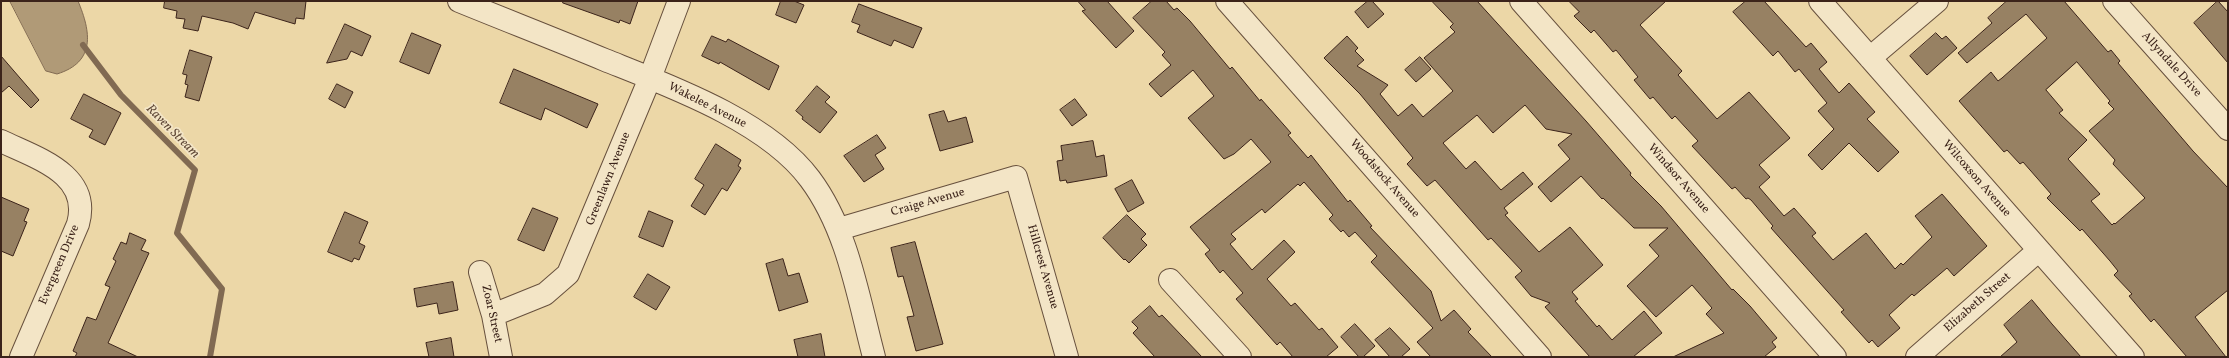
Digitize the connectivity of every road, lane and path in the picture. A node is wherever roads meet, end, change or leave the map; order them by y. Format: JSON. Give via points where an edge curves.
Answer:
{"nodes":[{"id":1,"x":459,"y":1,"type":"edge"},
{"id":2,"x":679,"y":1,"type":"edge"},
{"id":3,"x":1227,"y":1,"type":"edge"},
{"id":4,"x":1521,"y":1,"type":"edge"},
{"id":5,"x":1820,"y":1,"type":"edge"},
{"id":6,"x":1937,"y":1,"type":"edge"},
{"id":7,"x":2114,"y":1,"type":"edge"},
{"id":8,"x":1870,"y":58,"type":"junction"},
{"id":9,"x":650,"y":78,"type":"junction"},
{"id":10,"x":2228,"y":129,"type":"edge"},
{"id":11,"x":1,"y":141,"type":"edge"},
{"id":12,"x":1016,"y":177,"type":"joint"},
{"id":13,"x":839,"y":229,"type":"junction"},
{"id":14,"x":2039,"y":250,"type":"junction"},
{"id":15,"x":480,"y":272,"type":"dead end"},
{"id":16,"x":1170,"y":280,"type":"dead end"},
{"id":17,"x":492,"y":315,"type":"junction"},
{"id":18,"x":21,"y":357,"type":"edge"},
{"id":19,"x":501,"y":357,"type":"edge"},
{"id":20,"x":874,"y":357,"type":"edge"},
{"id":21,"x":1067,"y":357,"type":"edge"},
{"id":22,"x":1240,"y":357,"type":"edge"},
{"id":23,"x":1540,"y":357,"type":"edge"},
{"id":24,"x":1835,"y":357,"type":"edge"},
{"id":25,"x":1917,"y":357,"type":"edge"},
{"id":26,"x":2133,"y":357,"type":"edge"}],
"edges":[{"from":1,"to":9,"type":"street","name":"Wakelee Avenue"},
{"from":2,"to":9,"type":"street","name":"Greenlawn Avenue"},
{"from":3,"to":23,"type":"street","name":"Woodstock Avenue"},
{"from":4,"to":24,"type":"street","name":"Windsor Avenue"},
{"from":5,"to":8,"type":"street","name":"Wilcoxson Avenue"},
{"from":6,"to":8,"type":"street"},
{"from":7,"to":10,"type":"street","name":"Allyndale Drive"},
{"from":8,"to":14,"type":"street","name":"Wilcoxson Avenue"},
{"from":9,"to":13,"type":"street","name":"Wakelee Avenue","via":[[722,111],[780,150],[810,178]]},
{"from":9,"to":17,"type":"street","name":"Greenlawn Avenue","via":[[568,274],[545,294]]},
{"from":11,"to":18,"type":"street","name":"Evergreen Drive","via":[[56,168],[66,176],[81,205],[78,224]]},
{"from":12,"to":13,"type":"street","name":"Craige Avenue"},
{"from":12,"to":21,"type":"street","name":"Hillcrest Avenue"},
{"from":13,"to":20,"type":"street","name":"Wakelee Avenue"},
{"from":14,"to":25,"type":"street","name":"Elizabeth Street"},
{"from":14,"to":26,"type":"street","name":"Wilcoxson Avenue"},
{"from":15,"to":17,"type":"street","name":"Zoar Street"},
{"from":16,"to":22,"type":"street"},
{"from":17,"to":19,"type":"street","name":"Zoar Street"}]}
